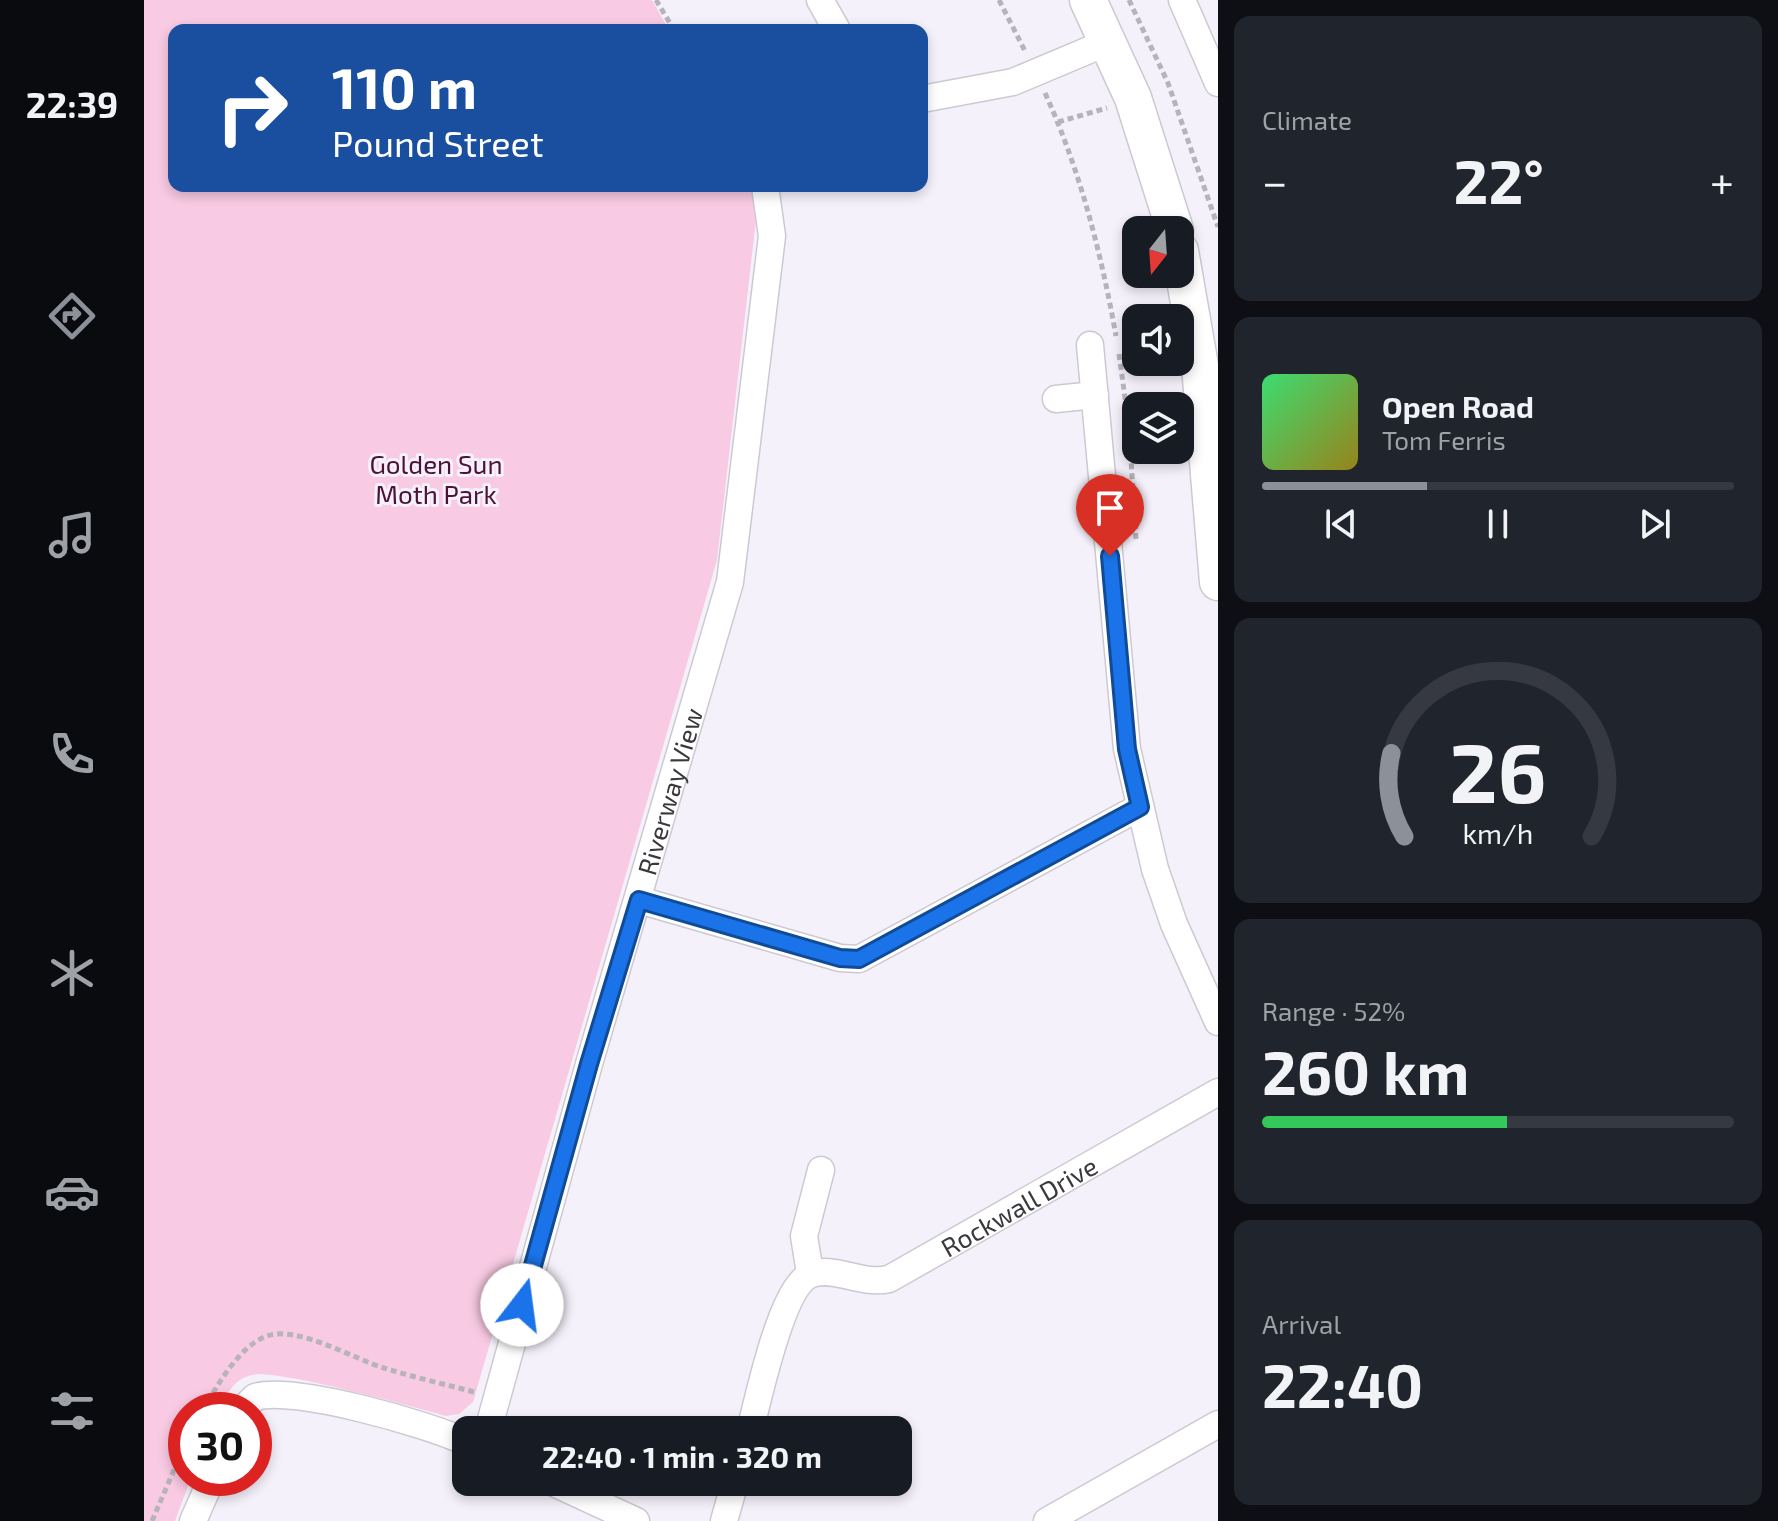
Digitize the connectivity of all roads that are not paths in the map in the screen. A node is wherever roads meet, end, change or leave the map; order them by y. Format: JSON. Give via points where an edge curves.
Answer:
{"nodes":[{"id":1,"x":820,"y":0,"type":"edge"},
{"id":2,"x":1088,"y":0,"type":"edge"},
{"id":3,"x":1182,"y":0,"type":"edge"},
{"id":4,"x":834,"y":24,"type":"edge"},
{"id":5,"x":1108,"y":42,"type":"junction"},
{"id":6,"x":1218,"y":83,"type":"edge"},
{"id":7,"x":928,"y":98,"type":"edge"},
{"id":8,"x":766,"y":192,"type":"edge"},
{"id":9,"x":1171,"y":216,"type":"edge"},
{"id":10,"x":1186,"y":288,"type":"edge"},
{"id":11,"x":1090,"y":345,"type":"dead end"},
{"id":12,"x":1095,"y":395,"type":"junction"},
{"id":13,"x":1056,"y":399,"type":"dead end"},
{"id":14,"x":1218,"y":582,"type":"edge"},
{"id":15,"x":1140,"y":807,"type":"junction"},
{"id":16,"x":639,"y":900,"type":"junction"},
{"id":17,"x":1218,"y":1022,"type":"edge"},
{"id":18,"x":1218,"y":1092,"type":"edge"},
{"id":19,"x":821,"y":1170,"type":"dead end"},
{"id":20,"x":810,"y":1273,"type":"junction"},
{"id":21,"x":272,"y":1396,"type":"edge"},
{"id":22,"x":492,"y":1416,"type":"edge"},
{"id":23,"x":754,"y":1416,"type":"edge"},
{"id":24,"x":1218,"y":1424,"type":"edge"},
{"id":25,"x":452,"y":1436,"type":"edge"},
{"id":26,"x":204,"y":1496,"type":"edge"},
{"id":27,"x":582,"y":1496,"type":"edge"},
{"id":28,"x":731,"y":1496,"type":"edge"},
{"id":29,"x":193,"y":1521,"type":"edge"},
{"id":30,"x":636,"y":1521,"type":"edge"},
{"id":31,"x":724,"y":1521,"type":"edge"},
{"id":32,"x":1047,"y":1521,"type":"edge"}],
"edges":[{"from":1,"to":4,"type":"street"},
{"from":2,"to":5,"type":"street"},
{"from":3,"to":6,"type":"street"},
{"from":5,"to":7,"type":"street","via":[[1013,82]]},
{"from":5,"to":9,"type":"street","via":[[1155,159]]},
{"from":8,"to":16,"type":"street","name":"Riverway View","via":[[772,236],[736,556]]},
{"from":10,"to":14,"type":"street","via":[[1200,366]]},
{"from":11,"to":12,"type":"street"},
{"from":12,"to":13,"type":"street"},
{"from":12,"to":15,"type":"street","via":[[1121,696]]},
{"from":15,"to":16,"type":"street","via":[[859,959]]},
{"from":15,"to":17,"type":"street","via":[[1174,924]]},
{"from":16,"to":22,"type":"street","name":"Riverway View"},
{"from":18,"to":20,"type":"street","name":"Rockwall Drive","via":[[889,1279],[868,1282]]},
{"from":19,"to":20,"type":"street","via":[[804,1236]]},
{"from":20,"to":23,"type":"street","via":[[787,1303]]},
{"from":21,"to":25,"type":"street","via":[[413,1421]]},
{"from":24,"to":32,"type":"street"},
{"from":26,"to":29,"type":"street"},
{"from":27,"to":30,"type":"street"},
{"from":28,"to":31,"type":"street"}]}
